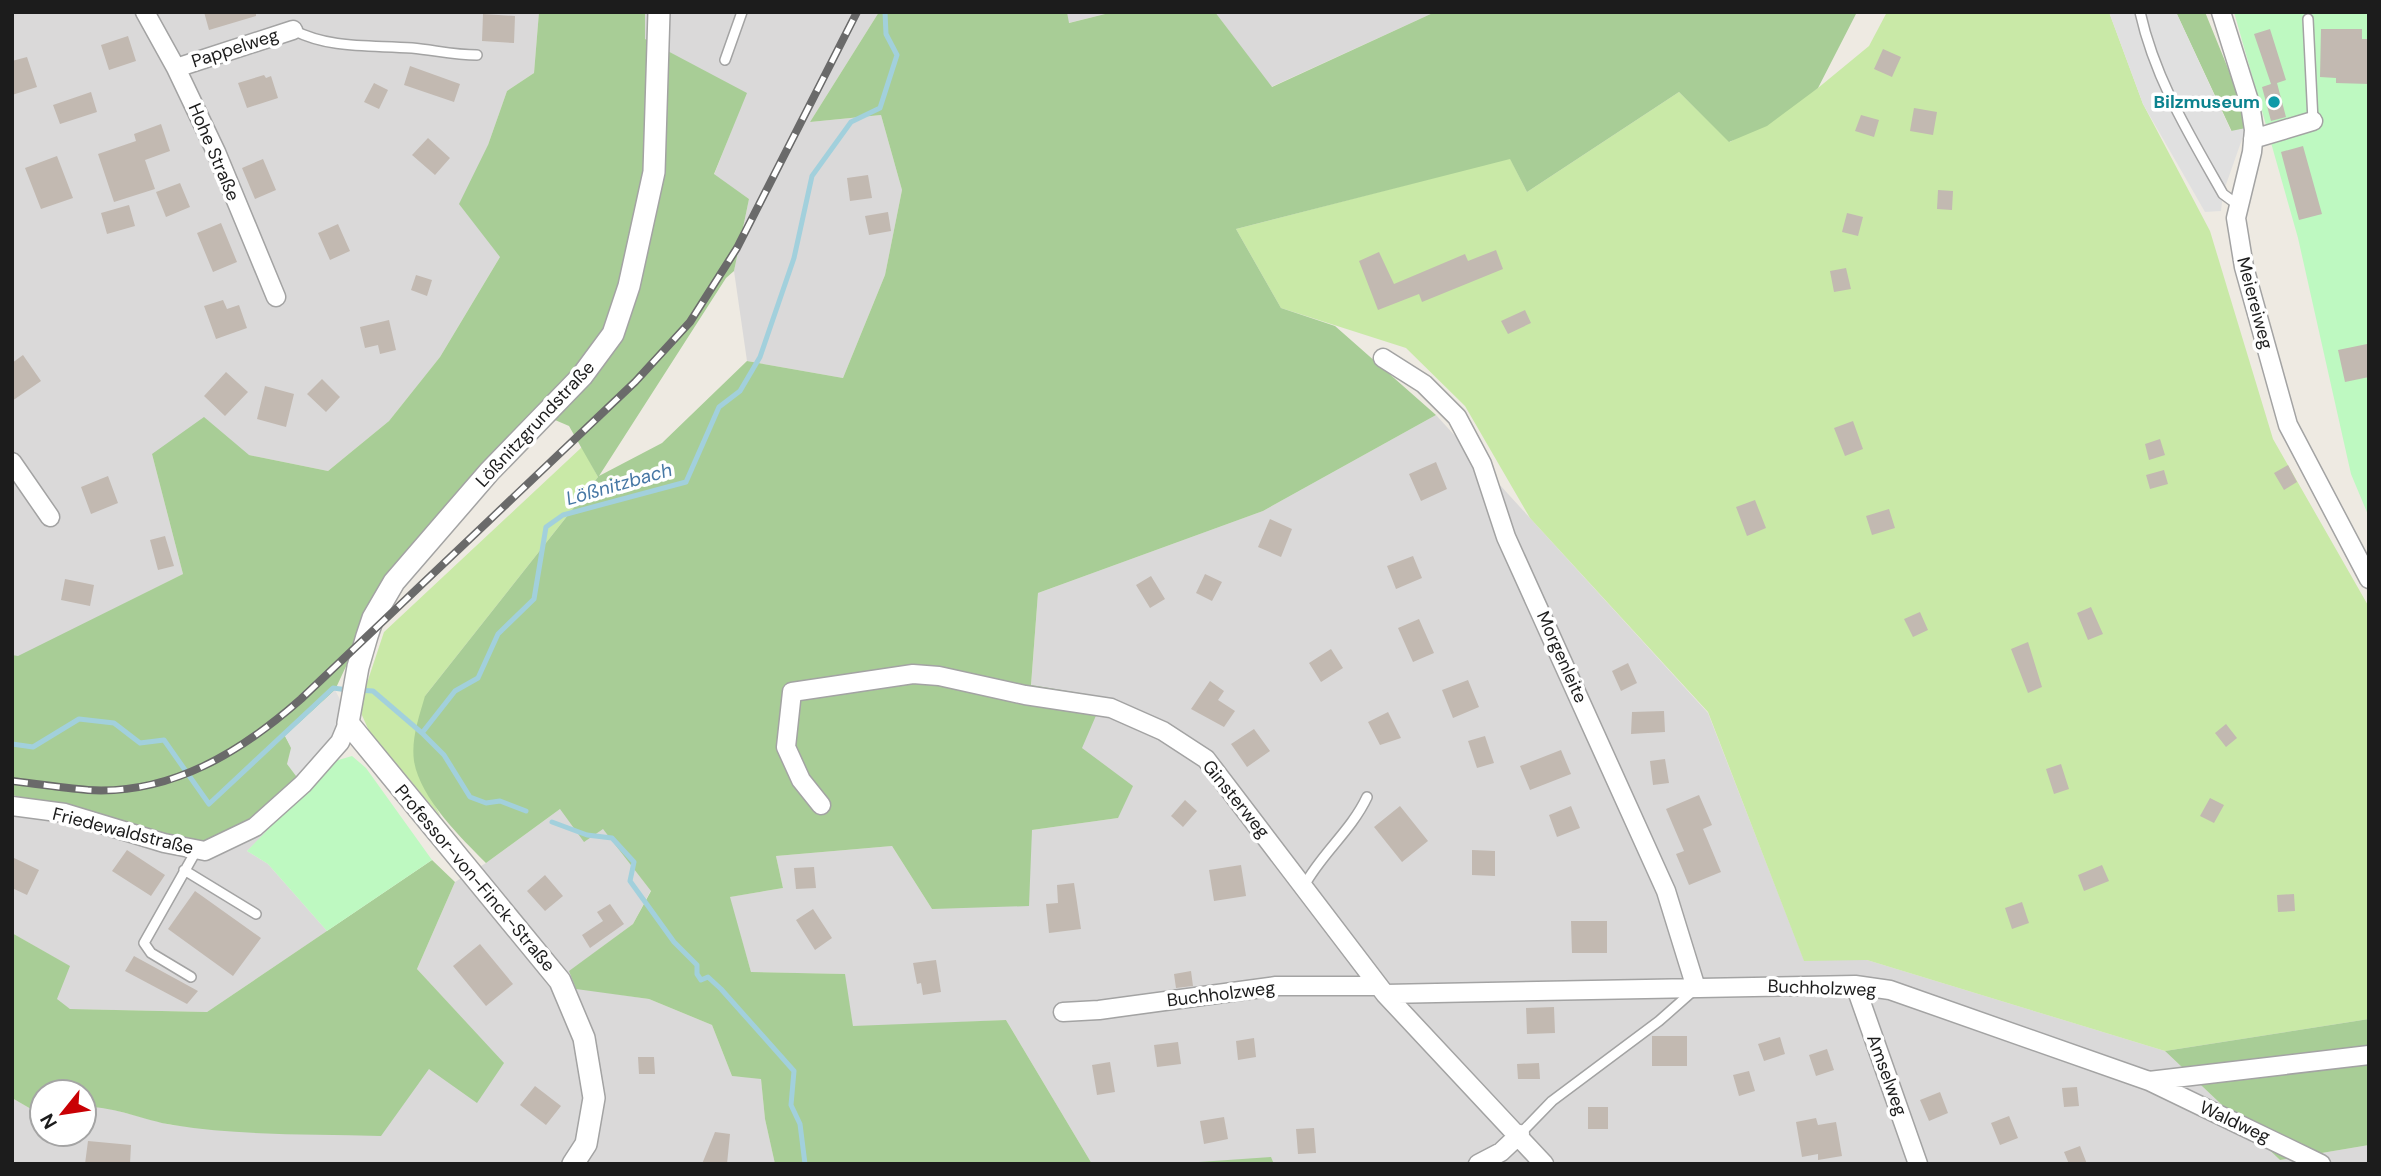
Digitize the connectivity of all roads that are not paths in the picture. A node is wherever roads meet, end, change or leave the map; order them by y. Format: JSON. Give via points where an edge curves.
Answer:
{"nodes":[{"id":1,"x":145,"y":12,"type":"edge"},
{"id":2,"x":659,"y":12,"type":"edge"},
{"id":3,"x":742,"y":12,"type":"edge"},
{"id":4,"x":2140,"y":12,"type":"edge"},
{"id":5,"x":2221,"y":12,"type":"edge"},
{"id":6,"x":2308,"y":19,"type":"dead end"},
{"id":7,"x":293,"y":30,"type":"joint"},
{"id":8,"x":477,"y":55,"type":"dead end"},
{"id":9,"x":725,"y":60,"type":"dead end"},
{"id":10,"x":176,"y":68,"type":"junction"},
{"id":11,"x":2313,"y":121,"type":"joint"},
{"id":12,"x":2253,"y":139,"type":"junction"},
{"id":13,"x":2238,"y":205,"type":"junction"},
{"id":14,"x":276,"y":297,"type":"dead end"},
{"id":15,"x":1383,"y":358,"type":"dead end"},
{"id":16,"x":12,"y":462,"type":"edge"},
{"id":17,"x":50,"y":517,"type":"dead end"},
{"id":18,"x":2369,"y":579,"type":"edge"},
{"id":19,"x":348,"y":723,"type":"junction"},
{"id":20,"x":1367,"y":797,"type":"dead end"},
{"id":21,"x":821,"y":805,"type":"dead end"},
{"id":22,"x":12,"y":807,"type":"edge"},
{"id":23,"x":196,"y":851,"type":"junction"},
{"id":24,"x":184,"y":870,"type":"junction"},
{"id":25,"x":1304,"y":886,"type":"junction"},
{"id":26,"x":257,"y":914,"type":"dead end"},
{"id":27,"x":191,"y":977,"type":"dead end"},
{"id":28,"x":1855,"y":985,"type":"junction"},
{"id":29,"x":1696,"y":988,"type":"junction"},
{"id":30,"x":1382,"y":990,"type":"junction"},
{"id":31,"x":1063,"y":1012,"type":"dead end"},
{"id":32,"x":2369,"y":1055,"type":"edge"},
{"id":33,"x":2149,"y":1081,"type":"junction"},
{"id":34,"x":1520,"y":1135,"type":"junction"},
{"id":35,"x":573,"y":1164,"type":"edge"},
{"id":36,"x":1478,"y":1164,"type":"edge"},
{"id":37,"x":1544,"y":1164,"type":"edge"},
{"id":38,"x":1918,"y":1164,"type":"edge"},
{"id":39,"x":2321,"y":1164,"type":"edge"}],
"edges":[{"from":1,"to":10,"type":"street","name":"Hohe Straße"},
{"from":2,"to":19,"type":"street","name":"Lößnitzgrundstraße","via":[[653,172],[629,286],[613,334],[582,376],[489,472],[394,582],[373,618]]},
{"from":3,"to":9,"type":"lane"},
{"from":4,"to":13,"type":"lane","via":[[2164,90],[2223,194]]},
{"from":5,"to":12,"type":"street","name":"Meiereiweg","via":[[2250,104]]},
{"from":6,"to":11,"type":"lane"},
{"from":7,"to":8,"type":"lane","via":[[314,41],[335,44]]},
{"from":7,"to":10,"type":"street","name":"Pappelweg"},
{"from":10,"to":14,"type":"street","name":"Hohe Straße"},
{"from":11,"to":12,"type":"street"},
{"from":12,"to":13,"type":"street","name":"Meiereiweg"},
{"from":13,"to":18,"type":"street","name":"Meiereiweg","via":[[2244,267],[2288,425]]},
{"from":15,"to":29,"type":"street","name":"Morgenleite","via":[[1424,384],[1457,417],[1482,464],[1506,537],[1666,891]]},
{"from":16,"to":17,"type":"street"},
{"from":19,"to":23,"type":"street","name":"Friedewaldstraße","via":[[340,742],[303,784],[255,827]]},
{"from":19,"to":35,"type":"street","name":"Professor-von-Finck-Straße","via":[[560,981],[584,1038],[594,1098],[586,1144]]},
{"from":20,"to":25,"type":"lane","via":[[1348,830],[1314,867]]},
{"from":21,"to":25,"type":"street","name":"Ginsterweg","via":[[801,780],[786,747],[792,692],[912,674],[939,676],[1111,708],[1163,732],[1206,759]]},
{"from":22,"to":23,"type":"street","name":"Friedewaldstraße","via":[[65,813]]},
{"from":23,"to":24,"type":"lane"},
{"from":24,"to":26,"type":"lane"},
{"from":24,"to":27,"type":"lane","via":[[144,943],[151,953]]},
{"from":25,"to":30,"type":"street","name":"Ginsterweg"},
{"from":28,"to":29,"type":"street","name":"Buchholzweg"},
{"from":28,"to":33,"type":"street","name":"Buchholzweg","via":[[1890,990]]},
{"from":28,"to":38,"type":"street","name":"Amselweg"},
{"from":29,"to":30,"type":"street","name":"Buchholzweg"},
{"from":29,"to":34,"type":"lane","via":[[1552,1101]]},
{"from":30,"to":31,"type":"street","name":"Buchholzweg","via":[[1276,986]]},
{"from":30,"to":34,"type":"street","name":"Ginsterweg"},
{"from":32,"to":33,"type":"street","name":"Buchholzweg"},
{"from":33,"to":39,"type":"street","name":"Waldweg"},
{"from":34,"to":36,"type":"street"},
{"from":34,"to":37,"type":"street","name":"Ginsterweg"}]}
